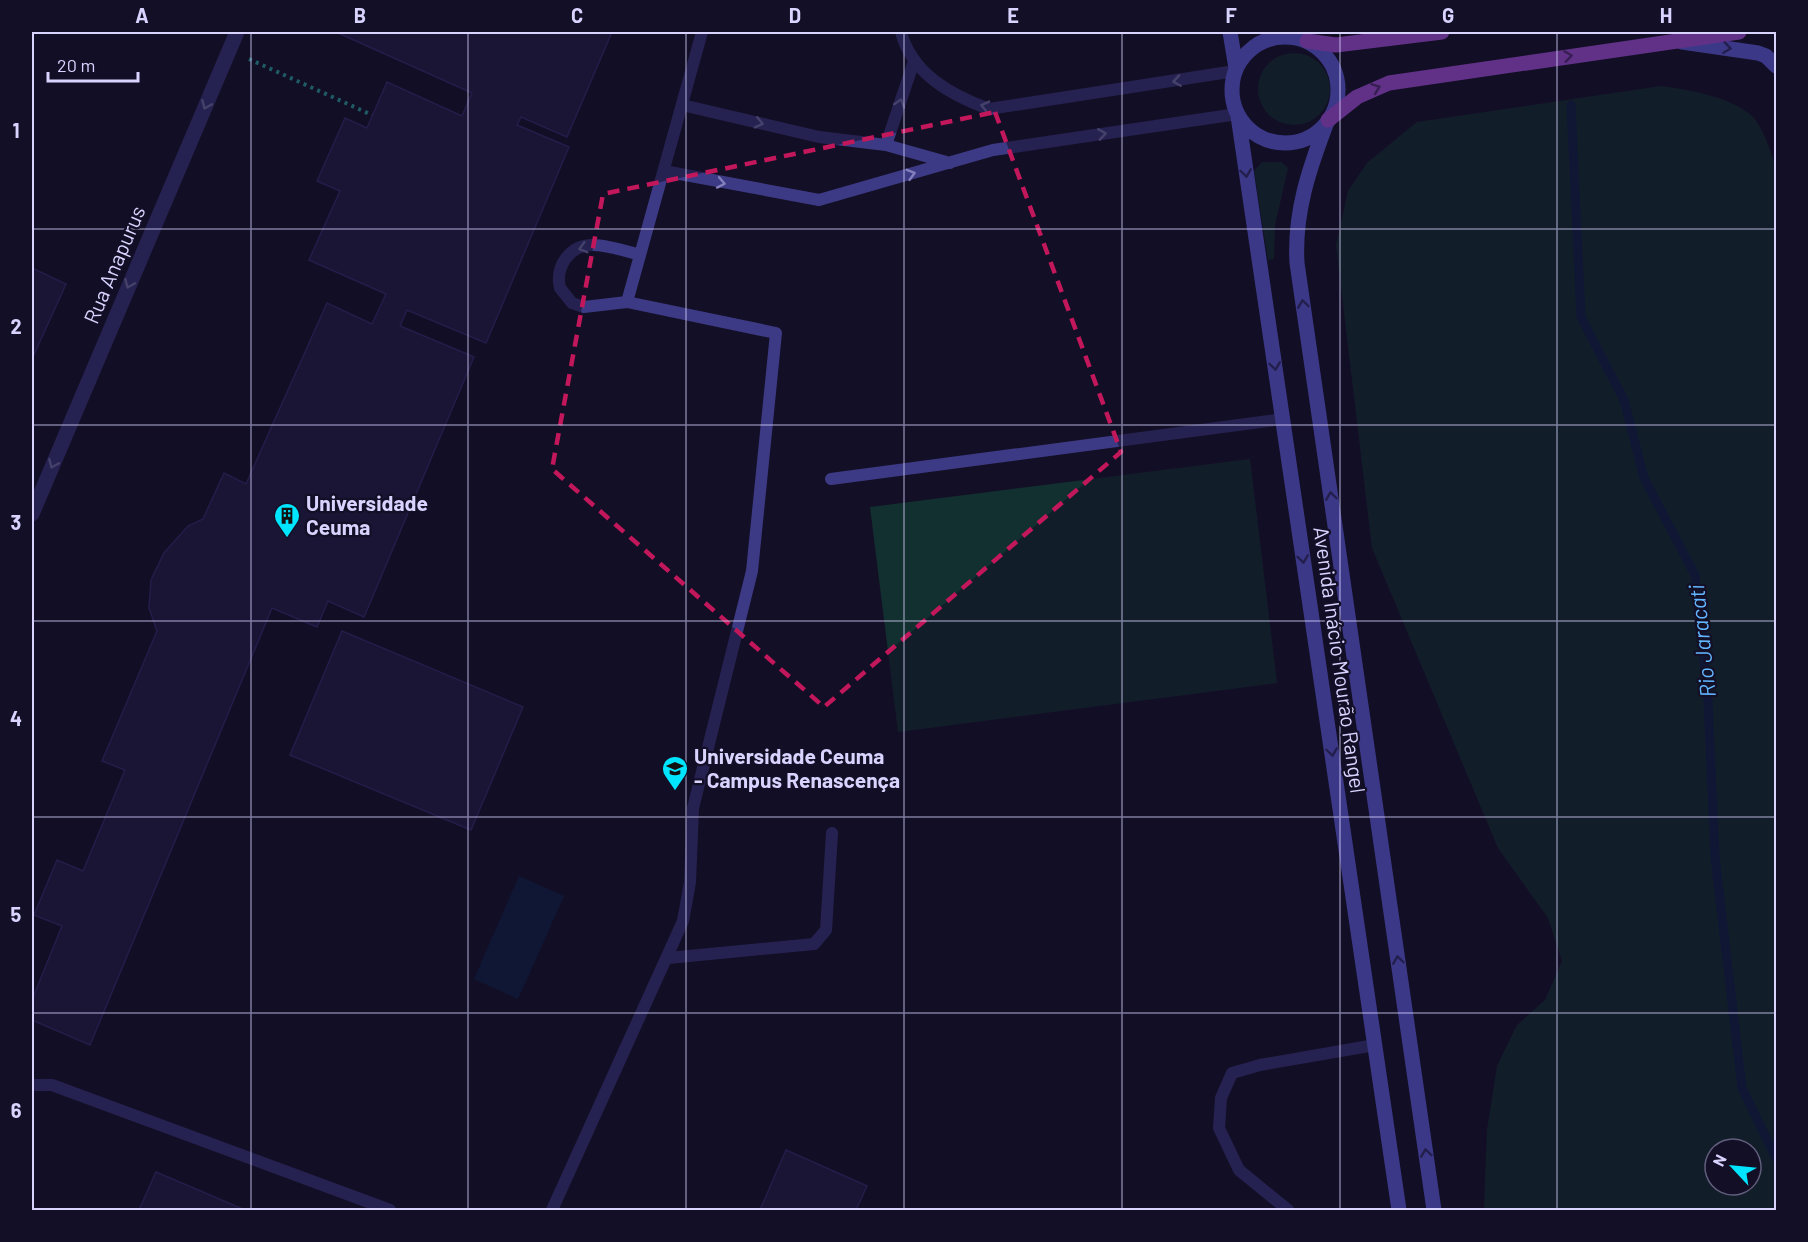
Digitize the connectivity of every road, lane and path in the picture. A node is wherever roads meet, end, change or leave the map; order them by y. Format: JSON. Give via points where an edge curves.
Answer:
{"nodes":[{"id":1,"x":237,"y":32,"type":"edge"},
{"id":2,"x":702,"y":32,"type":"edge"},
{"id":3,"x":901,"y":32,"type":"edge"},
{"id":4,"x":1230,"y":32,"type":"edge"},
{"id":5,"x":1442,"y":32,"type":"edge"},
{"id":6,"x":1739,"y":32,"type":"edge"},
{"id":7,"x":1302,"y":37,"type":"edge"},
{"id":8,"x":1673,"y":41,"type":"junction"},
{"id":9,"x":229,"y":50,"type":"junction"},
{"id":10,"x":914,"y":61,"type":"junction"},
{"id":11,"x":1776,"y":66,"type":"edge"},
{"id":12,"x":1235,"y":70,"type":"junction"},
{"id":13,"x":682,"y":105,"type":"junction"},
{"id":14,"x":372,"y":115,"type":"dead end"},
{"id":15,"x":1238,"y":115,"type":"junction"},
{"id":16,"x":1327,"y":121,"type":"junction"},
{"id":17,"x":886,"y":146,"type":"junction"},
{"id":18,"x":950,"y":163,"type":"junction"},
{"id":19,"x":664,"y":171,"type":"junction"},
{"id":20,"x":640,"y":255,"type":"junction"},
{"id":21,"x":627,"y":302,"type":"junction"},
{"id":22,"x":1283,"y":419,"type":"junction"},
{"id":23,"x":831,"y":479,"type":"dead end"},
{"id":24,"x":32,"y":514,"type":"edge"},
{"id":25,"x":832,"y":833,"type":"dead end"},
{"id":26,"x":668,"y":958,"type":"junction"},
{"id":27,"x":1375,"y":1045,"type":"junction"},
{"id":28,"x":32,"y":1085,"type":"edge"},
{"id":29,"x":390,"y":1210,"type":"edge"},
{"id":30,"x":552,"y":1210,"type":"edge"},
{"id":31,"x":1288,"y":1210,"type":"edge"},
{"id":32,"x":1400,"y":1210,"type":"edge"},
{"id":33,"x":1434,"y":1210,"type":"edge"}],
"edges":[{"from":1,"to":9,"type":"street","name":"Rua Anapurus"},
{"from":2,"to":13,"type":"lane"},
{"from":3,"to":10,"type":"lane"},
{"from":4,"to":12,"type":"main road"},
{"from":5,"to":7,"type":"main road","via":[[1336,45]]},
{"from":6,"to":8,"type":"main road"},
{"from":7,"to":12,"type":"main road","via":[[1266,40],[1245,54]]},
{"from":7,"to":16,"type":"main road","via":[[1320,49],[1337,76],[1337,99]]},
{"from":8,"to":11,"type":"main road","one_way":true,"via":[[1758,53]]},
{"from":16,"to":8,"type":"main road","one_way":true,"via":[[1357,97],[1389,83]]},
{"from":9,"to":14,"type":"path"},
{"from":9,"to":24,"type":"street","name":"Rua Anapurus","one_way":true},
{"from":12,"to":10,"type":"lane","one_way":true,"via":[[989,109],[961,99],[932,80]]},
{"from":17,"to":10,"type":"lane","one_way":true},
{"from":12,"to":15,"type":"main road","via":[[1232,96]]},
{"from":13,"to":17,"type":"lane","one_way":true,"via":[[819,137]]},
{"from":13,"to":19,"type":"lane"},
{"from":15,"to":16,"type":"main road","via":[[1247,128],[1274,142],[1305,139]]},
{"from":18,"to":15,"type":"lane","one_way":true,"via":[[993,150]]},
{"from":15,"to":22,"type":"main road","name":"Avenida Inácio Mourão Rangel","one_way":true},
{"from":33,"to":16,"type":"main road","name":"Avenida Inácio Mourão Rangel","one_way":true,"via":[[1297,263],[1297,220],[1302,196]]},
{"from":17,"to":18,"type":"lane"},
{"from":19,"to":18,"type":"lane","one_way":true,"via":[[819,200]]},
{"from":19,"to":20,"type":"lane"},
{"from":20,"to":21,"type":"lane"},
{"from":20,"to":21,"type":"lane","one_way":true,"via":[[593,245],[574,249],[560,267],[560,288],[572,303],[592,308]]},
{"from":21,"to":26,"type":"lane","via":[[776,333],[752,570],[693,808],[687,902]]},
{"from":22,"to":23,"type":"lane"},
{"from":22,"to":27,"type":"main road","name":"Avenida Inácio Mourão Rangel","one_way":true},
{"from":25,"to":26,"type":"lane","via":[[826,930],[813,944]]},
{"from":26,"to":30,"type":"lane"},
{"from":27,"to":31,"type":"lane","via":[[1232,1073],[1221,1098],[1219,1128],[1239,1170]]},
{"from":27,"to":32,"type":"main road","name":"Avenida Inácio Mourão Rangel"},
{"from":28,"to":29,"type":"lane","via":[[52,1085]]}]}
